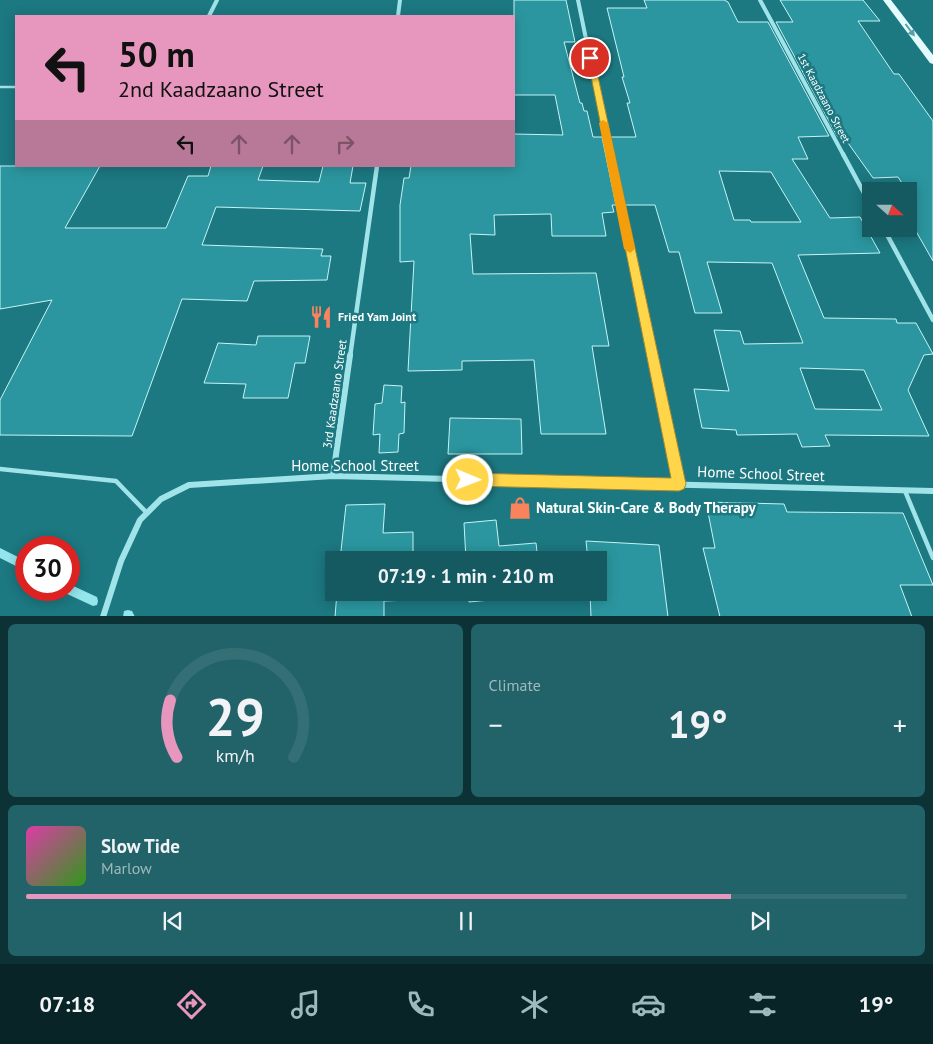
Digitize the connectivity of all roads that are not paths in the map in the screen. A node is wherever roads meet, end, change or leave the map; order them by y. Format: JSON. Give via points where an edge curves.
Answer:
{"nodes":[{"id":1,"x":217,"y":0,"type":"edge"},
{"id":2,"x":400,"y":0,"type":"edge"},
{"id":3,"x":578,"y":0,"type":"edge"},
{"id":4,"x":760,"y":0,"type":"edge"},
{"id":5,"x":886,"y":0,"type":"edge"},
{"id":6,"x":209,"y":15,"type":"edge"},
{"id":7,"x":398,"y":15,"type":"edge"},
{"id":8,"x":933,"y":61,"type":"edge"},
{"id":9,"x":0,"y":87,"type":"edge"},
{"id":10,"x":15,"y":87,"type":"edge"},
{"id":11,"x":377,"y":167,"type":"edge"},
{"id":12,"x":862,"y":189,"type":"edge"},
{"id":13,"x":889,"y":238,"type":"edge"},
{"id":14,"x":933,"y":320,"type":"edge"},
{"id":15,"x":0,"y":469,"type":"edge"},
{"id":16,"x":334,"y":476,"type":"junction"},
{"id":17,"x":679,"y":484,"type":"junction"},
{"id":18,"x":933,"y":490,"type":"edge"},
{"id":19,"x":905,"y":491,"type":"junction"},
{"id":20,"x":146,"y":512,"type":"junction"},
{"id":21,"x":933,"y":558,"type":"edge"},
{"id":22,"x":103,"y":616,"type":"edge"}],
"edges":[{"from":1,"to":6,"type":"street"},
{"from":2,"to":7,"type":"street"},
{"from":3,"to":17,"type":"street"},
{"from":4,"to":12,"type":"street","name":"1st Kaadzaano Street"},
{"from":5,"to":8,"type":"main road","one_way":true},
{"from":9,"to":10,"type":"lane"},
{"from":11,"to":16,"type":"street","name":"3rd Kaadzaano Street"},
{"from":13,"to":14,"type":"street"},
{"from":15,"to":20,"type":"lane","via":[[116,481]]},
{"from":16,"to":17,"type":"street","name":"Home School Street"},
{"from":16,"to":20,"type":"street","name":"Home School Street","via":[[189,485],[170,492]]},
{"from":17,"to":19,"type":"street","name":"Home School Street"},
{"from":18,"to":19,"type":"street","name":"Home School Street"},
{"from":19,"to":21,"type":"lane"},
{"from":20,"to":22,"type":"street","name":"Home School Street","via":[[130,539]]}]}
